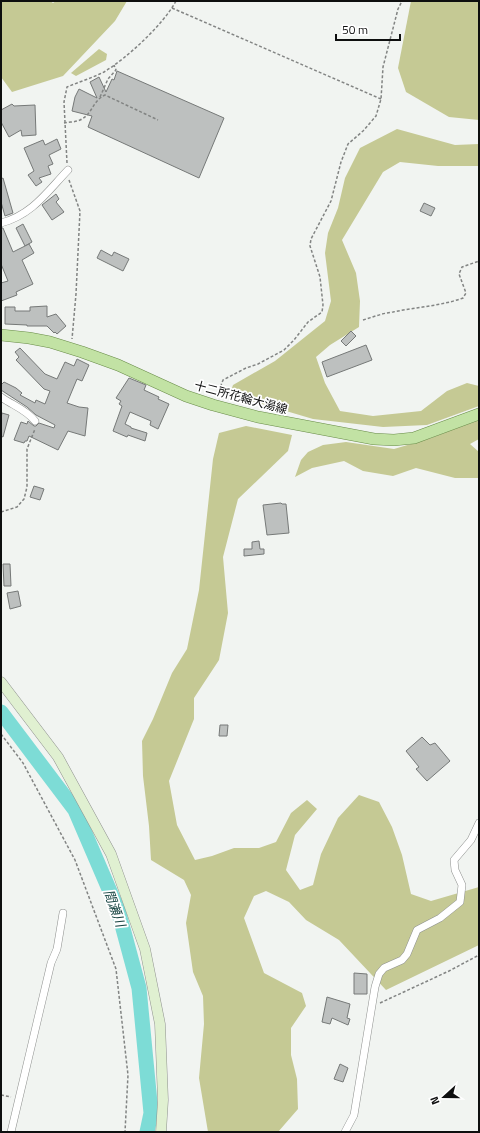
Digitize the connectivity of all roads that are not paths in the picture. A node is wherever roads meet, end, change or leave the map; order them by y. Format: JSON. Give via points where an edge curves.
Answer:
{"nodes":[{"id":1,"x":68,"y":170,"type":"road end"},
{"id":2,"x":1,"y":223,"type":"edge"},
{"id":3,"x":1,"y":335,"type":"edge"},
{"id":4,"x":1,"y":397,"type":"edge"},
{"id":5,"x":479,"y":414,"type":"edge"},
{"id":6,"x":35,"y":421,"type":"road end"},
{"id":7,"x":1,"y":682,"type":"edge"},
{"id":8,"x":479,"y":823,"type":"edge"},
{"id":9,"x":63,"y":913,"type":"dead end"},
{"id":10,"x":11,"y":1132,"type":"edge"},
{"id":11,"x":161,"y":1132,"type":"edge"},
{"id":12,"x":345,"y":1132,"type":"edge"}],
"edges":[{"from":1,"to":2,"type":"street","via":[[43,198],[28,210]]},
{"from":3,"to":5,"type":"main road","name":"十二所花輪大湯線","via":[[29,338],[71,349],[118,365],[186,396],[213,405],[258,417],[374,439],[414,438]]},
{"from":4,"to":6,"type":"street"},
{"from":7,"to":11,"type":"street","via":[[58,757],[110,854],[145,949],[160,1024],[163,1100]]},
{"from":8,"to":12,"type":"street","via":[[471,840],[454,860],[462,886],[460,902],[440,918],[417,930],[402,960],[384,968],[379,974],[354,1115]]},
{"from":9,"to":10,"type":"street"}]}
